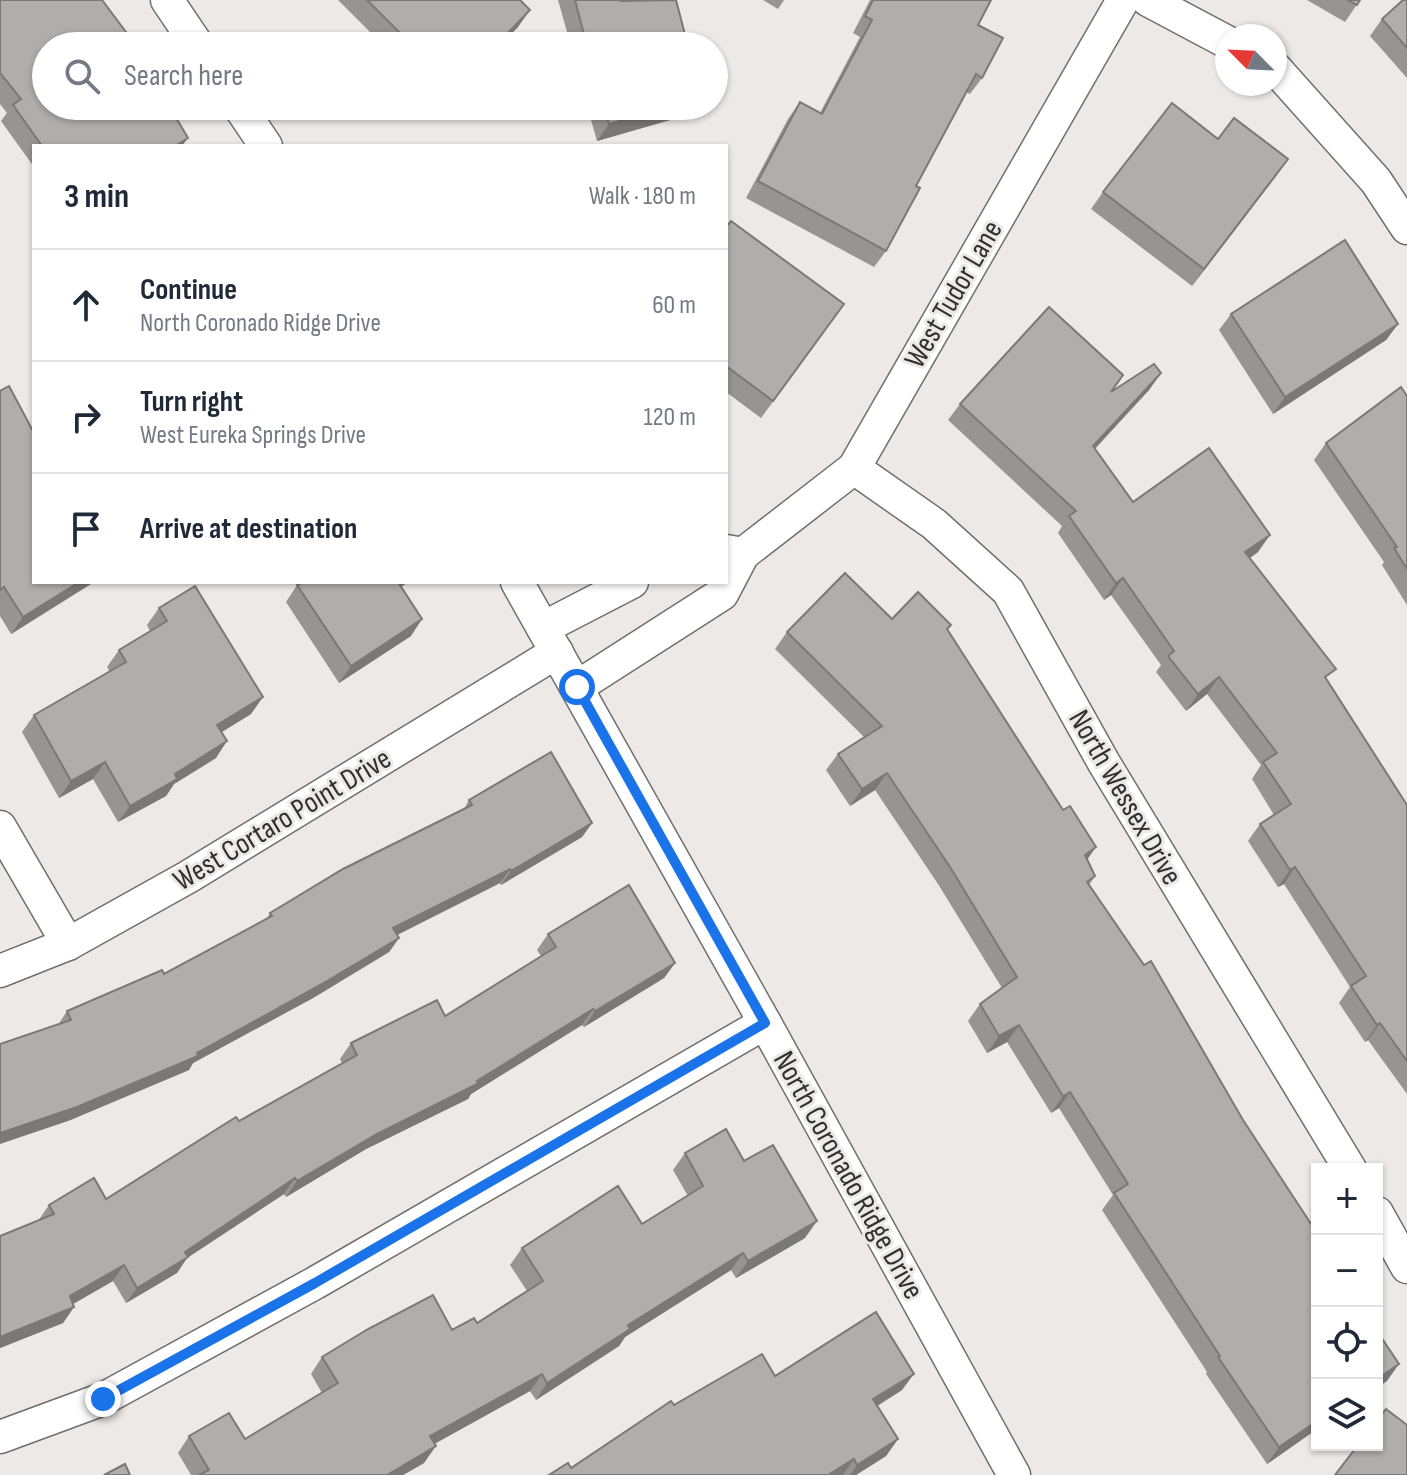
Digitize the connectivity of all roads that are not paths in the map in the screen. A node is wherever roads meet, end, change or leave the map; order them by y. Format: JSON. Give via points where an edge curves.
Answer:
{"nodes":[{"id":1,"x":167,"y":0,"type":"edge"},
{"id":2,"x":1123,"y":0,"type":"edge"},
{"id":3,"x":1148,"y":0,"type":"edge"},
{"id":4,"x":189,"y":32,"type":"edge"},
{"id":5,"x":1215,"y":36,"type":"edge"},
{"id":6,"x":1287,"y":81,"type":"edge"},
{"id":7,"x":248,"y":120,"type":"edge"},
{"id":8,"x":265,"y":144,"type":"edge"},
{"id":9,"x":1407,"y":228,"type":"edge"},
{"id":10,"x":854,"y":468,"type":"junction"},
{"id":11,"x":734,"y":552,"type":"edge"},
{"id":12,"x":728,"y":573,"type":"edge"},
{"id":13,"x":518,"y":584,"type":"edge"},
{"id":14,"x":629,"y":584,"type":"edge"},
{"id":15,"x":725,"y":584,"type":"edge"},
{"id":16,"x":550,"y":640,"type":"junction"},
{"id":17,"x":577,"y":687,"type":"junction"},
{"id":18,"x":0,"y":827,"type":"edge"},
{"id":19,"x":68,"y":944,"type":"junction"},
{"id":20,"x":0,"y":971,"type":"edge"},
{"id":21,"x":765,"y":1023,"type":"junction"},
{"id":22,"x":1346,"y":1163,"type":"edge"},
{"id":23,"x":1383,"y":1224,"type":"edge"},
{"id":24,"x":1407,"y":1267,"type":"edge"},
{"id":25,"x":0,"y":1437,"type":"edge"},
{"id":26,"x":1014,"y":1475,"type":"edge"}],
"edges":[{"from":1,"to":4,"type":"street"},
{"from":2,"to":10,"type":"street","name":"West Tudor Lane"},
{"from":3,"to":5,"type":"street"},
{"from":6,"to":9,"type":"street","via":[[1376,181]]},
{"from":7,"to":8,"type":"street"},
{"from":10,"to":11,"type":"street","name":"West Tudor Lane"},
{"from":10,"to":22,"type":"street","name":"North Wessex Drive","via":[[934,524],[1008,591],[1104,763]]},
{"from":11,"to":12,"type":"street","name":"West Tudor Lane"},
{"from":13,"to":16,"type":"street","name":"North Coronado Ridge Drive"},
{"from":14,"to":16,"type":"street"},
{"from":15,"to":17,"type":"street","name":"West Tudor Lane","via":[[722,594]]},
{"from":16,"to":17,"type":"street","name":"North Coronado Ridge Drive"},
{"from":16,"to":19,"type":"street","name":"West Cortaro Point Drive","via":[[188,877]]},
{"from":17,"to":21,"type":"street","name":"North Coronado Ridge Drive"},
{"from":18,"to":19,"type":"street"},
{"from":19,"to":20,"type":"street","name":"West Cortaro Point Drive"},
{"from":21,"to":25,"type":"street","via":[[103,1399]]},
{"from":21,"to":26,"type":"street","name":"North Coronado Ridge Drive"},
{"from":23,"to":24,"type":"street"}]}
